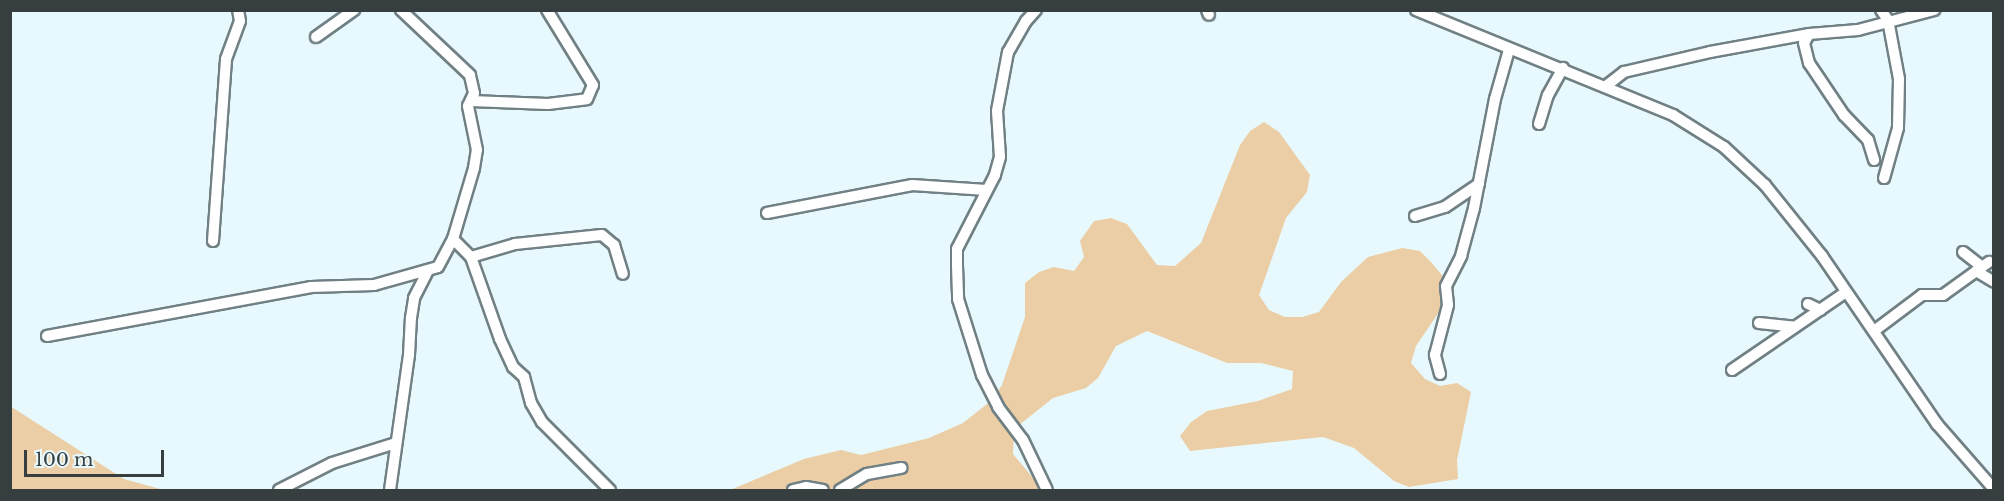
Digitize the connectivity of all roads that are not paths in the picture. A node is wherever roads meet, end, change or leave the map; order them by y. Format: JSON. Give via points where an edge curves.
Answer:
{"nodes":[{"id":1,"x":238,"y":10,"type":"edge"},
{"id":2,"x":354,"y":10,"type":"edge"},
{"id":3,"x":401,"y":10,"type":"edge"},
{"id":4,"x":547,"y":10,"type":"edge"},
{"id":5,"x":1036,"y":10,"type":"edge"},
{"id":6,"x":1416,"y":10,"type":"edge"},
{"id":7,"x":1934,"y":10,"type":"edge"},
{"id":8,"x":1884,"y":15,"type":"edge"},
{"id":9,"x":1809,"y":34,"type":"junction"},
{"id":10,"x":316,"y":37,"type":"dead end"},
{"id":11,"x":1509,"y":50,"type":"junction"},
{"id":12,"x":1563,"y":68,"type":"junction"},
{"id":13,"x":1606,"y":86,"type":"junction"},
{"id":14,"x":471,"y":101,"type":"junction"},
{"id":15,"x":1539,"y":124,"type":"dead end"},
{"id":16,"x":1874,"y":160,"type":"dead end"},
{"id":17,"x":1884,"y":178,"type":"dead end"},
{"id":18,"x":1479,"y":184,"type":"junction"},
{"id":19,"x":987,"y":190,"type":"junction"},
{"id":20,"x":768,"y":213,"type":"dead end"},
{"id":21,"x":1415,"y":216,"type":"dead end"},
{"id":22,"x":453,"y":239,"type":"junction"},
{"id":23,"x":213,"y":241,"type":"dead end"},
{"id":24,"x":1963,"y":252,"type":"dead end"},
{"id":25,"x":471,"y":257,"type":"junction"},
{"id":26,"x":1983,"y":267,"type":"junction"},
{"id":27,"x":428,"y":271,"type":"junction"},
{"id":28,"x":623,"y":274,"type":"dead end"},
{"id":29,"x":1994,"y":282,"type":"edge"},
{"id":30,"x":1846,"y":292,"type":"junction"},
{"id":31,"x":1808,"y":304,"type":"dead end"},
{"id":32,"x":1821,"y":310,"type":"junction"},
{"id":33,"x":1759,"y":323,"type":"dead end"},
{"id":34,"x":1795,"y":327,"type":"junction"},
{"id":35,"x":1874,"y":331,"type":"junction"},
{"id":36,"x":47,"y":336,"type":"dead end"},
{"id":37,"x":1732,"y":370,"type":"dead end"},
{"id":38,"x":1440,"y":374,"type":"dead end"},
{"id":39,"x":396,"y":443,"type":"junction"},
{"id":40,"x":901,"y":468,"type":"dead end"},
{"id":41,"x":1994,"y":489,"type":"edge"},
{"id":42,"x":279,"y":490,"type":"edge"},
{"id":43,"x":390,"y":490,"type":"edge"},
{"id":44,"x":609,"y":490,"type":"edge"},
{"id":45,"x":793,"y":490,"type":"edge"},
{"id":46,"x":823,"y":490,"type":"edge"},
{"id":47,"x":840,"y":490,"type":"edge"},
{"id":48,"x":1047,"y":490,"type":"edge"}],
"edges":[{"from":1,"to":23,"type":"street","via":[[240,21],[226,59]]},
{"from":2,"to":10,"type":"street"},
{"from":3,"to":14,"type":"street","via":[[470,75],[474,93]]},
{"from":4,"to":14,"type":"street","via":[[593,85],[587,99],[548,104]]},
{"from":5,"to":19,"type":"street","via":[[1008,52],[997,111],[1000,157]]},
{"from":6,"to":11,"type":"street"},
{"from":7,"to":8,"type":"street"},
{"from":8,"to":9,"type":"street","via":[[1858,30]]},
{"from":8,"to":17,"type":"street","via":[[1899,79],[1898,128]]},
{"from":9,"to":13,"type":"street","via":[[1749,43],[1624,72]]},
{"from":9,"to":16,"type":"street","via":[[1804,43],[1809,63],[1844,115],[1868,140]]},
{"from":11,"to":12,"type":"street"},
{"from":11,"to":18,"type":"street"},
{"from":12,"to":13,"type":"street"},
{"from":12,"to":15,"type":"street","via":[[1548,95]]},
{"from":13,"to":30,"type":"street","via":[[1673,115],[1724,147],[1765,185]]},
{"from":14,"to":22,"type":"street","via":[[468,106],[477,150]]},
{"from":18,"to":21,"type":"street","via":[[1445,207]]},
{"from":18,"to":38,"type":"street","via":[[1461,256],[1446,286],[1448,305],[1435,355]]},
{"from":19,"to":20,"type":"street","via":[[912,185]]},
{"from":19,"to":48,"type":"street","via":[[957,249],[958,299],[982,375],[998,407],[1023,440]]},
{"from":22,"to":25,"type":"street"},
{"from":22,"to":27,"type":"street","via":[[438,267]]},
{"from":24,"to":26,"type":"street"},
{"from":25,"to":28,"type":"street","via":[[516,244],[602,235],[614,245]]},
{"from":25,"to":44,"type":"street","via":[[500,339],[513,368],[524,377],[531,403],[542,422]]},
{"from":26,"to":29,"type":"street"},
{"from":26,"to":35,"type":"street","via":[[1942,295],[1922,295]]},
{"from":27,"to":36,"type":"street","via":[[374,285],[311,287]]},
{"from":27,"to":39,"type":"street","via":[[414,298]]},
{"from":30,"to":32,"type":"street"},
{"from":30,"to":35,"type":"street"},
{"from":31,"to":32,"type":"street"},
{"from":32,"to":34,"type":"street"},
{"from":33,"to":34,"type":"street"},
{"from":34,"to":37,"type":"street"},
{"from":35,"to":41,"type":"street","via":[[1937,424]]},
{"from":39,"to":42,"type":"street","via":[[332,463]]},
{"from":39,"to":43,"type":"street"},
{"from":40,"to":47,"type":"street","via":[[867,474]]},
{"from":45,"to":46,"type":"street"}]}
